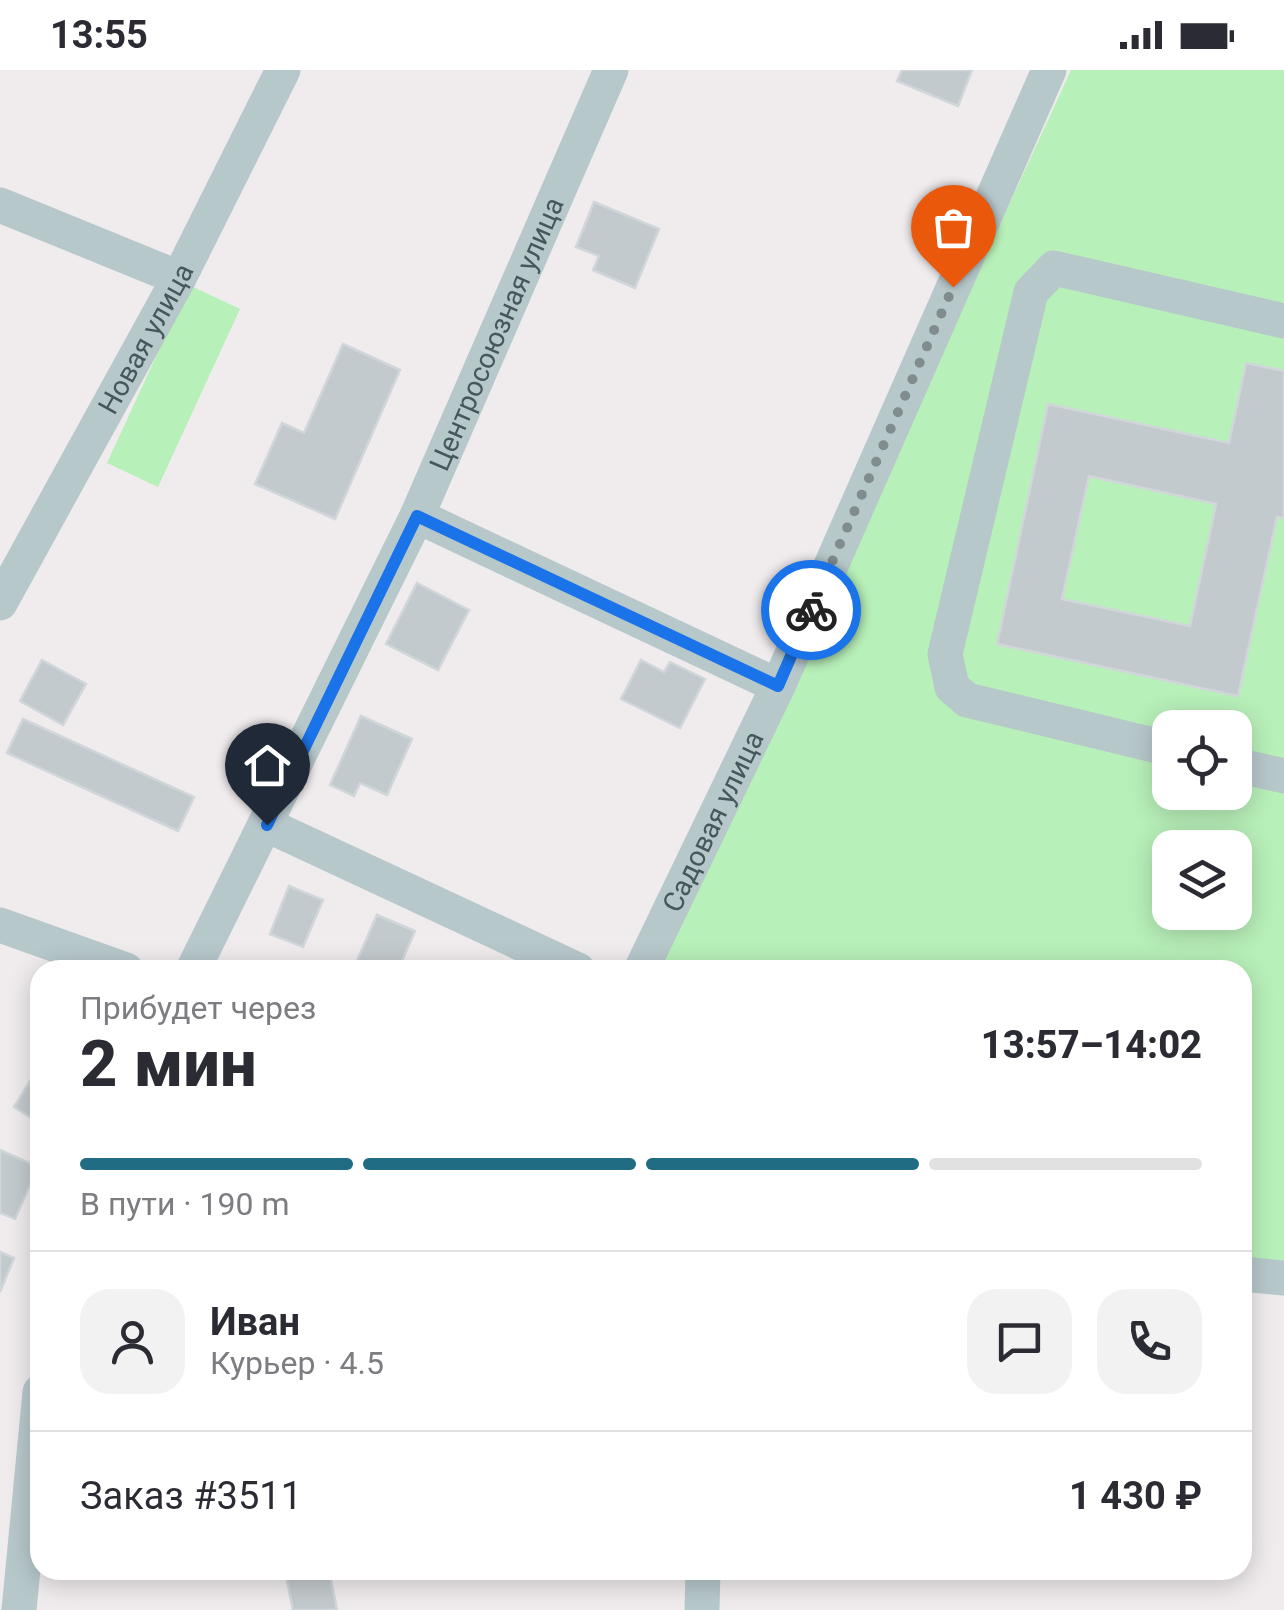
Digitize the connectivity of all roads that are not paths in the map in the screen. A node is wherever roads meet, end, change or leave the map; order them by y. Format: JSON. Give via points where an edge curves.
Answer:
{"nodes":[{"id":1,"x":283,"y":70,"type":"edge"},
{"id":2,"x":611,"y":70,"type":"edge"},
{"id":3,"x":1048,"y":70,"type":"edge"},
{"id":4,"x":0,"y":205,"type":"edge"},
{"id":5,"x":179,"y":278,"type":"junction"},
{"id":6,"x":1284,"y":320,"type":"edge"},
{"id":7,"x":417,"y":516,"type":"junction"},
{"id":8,"x":0,"y":603,"type":"edge"},
{"id":9,"x":778,"y":686,"type":"junction"},
{"id":10,"x":1152,"y":745,"type":"edge"},
{"id":11,"x":1252,"y":769,"type":"edge"},
{"id":12,"x":1284,"y":776,"type":"edge"},
{"id":13,"x":267,"y":825,"type":"junction"},
{"id":14,"x":0,"y":925,"type":"edge"},
{"id":15,"x":98,"y":960,"type":"edge"},
{"id":16,"x":198,"y":960,"type":"edge"},
{"id":17,"x":557,"y":960,"type":"edge"},
{"id":18,"x":646,"y":960,"type":"edge"},
{"id":19,"x":1252,"y":1275,"type":"edge"},
{"id":20,"x":1284,"y":1278,"type":"edge"},
{"id":21,"x":30,"y":1496,"type":"edge"},
{"id":22,"x":703,"y":1580,"type":"edge"},
{"id":23,"x":19,"y":1610,"type":"edge"},
{"id":24,"x":702,"y":1610,"type":"edge"}],
"edges":[{"from":1,"to":5,"type":"street","name":"Новая улица"},
{"from":2,"to":7,"type":"street","name":"Центросоюзная улица"},
{"from":3,"to":9,"type":"street","name":"Садовая улица"},
{"from":4,"to":5,"type":"street"},
{"from":5,"to":8,"type":"street","name":"Новая улица"},
{"from":6,"to":10,"type":"street","via":[[1054,268],[1032,292],[945,654],[952,688],[967,700]]},
{"from":7,"to":9,"type":"street"},
{"from":7,"to":13,"type":"street","name":"Центросоюзная улица"},
{"from":9,"to":18,"type":"street","name":"Садовая улица"},
{"from":11,"to":12,"type":"street"},
{"from":13,"to":16,"type":"street","name":"Центросоюзная улица"},
{"from":13,"to":17,"type":"street"},
{"from":14,"to":15,"type":"street"},
{"from":19,"to":20,"type":"street"},
{"from":21,"to":23,"type":"street"},
{"from":22,"to":24,"type":"street"}]}
